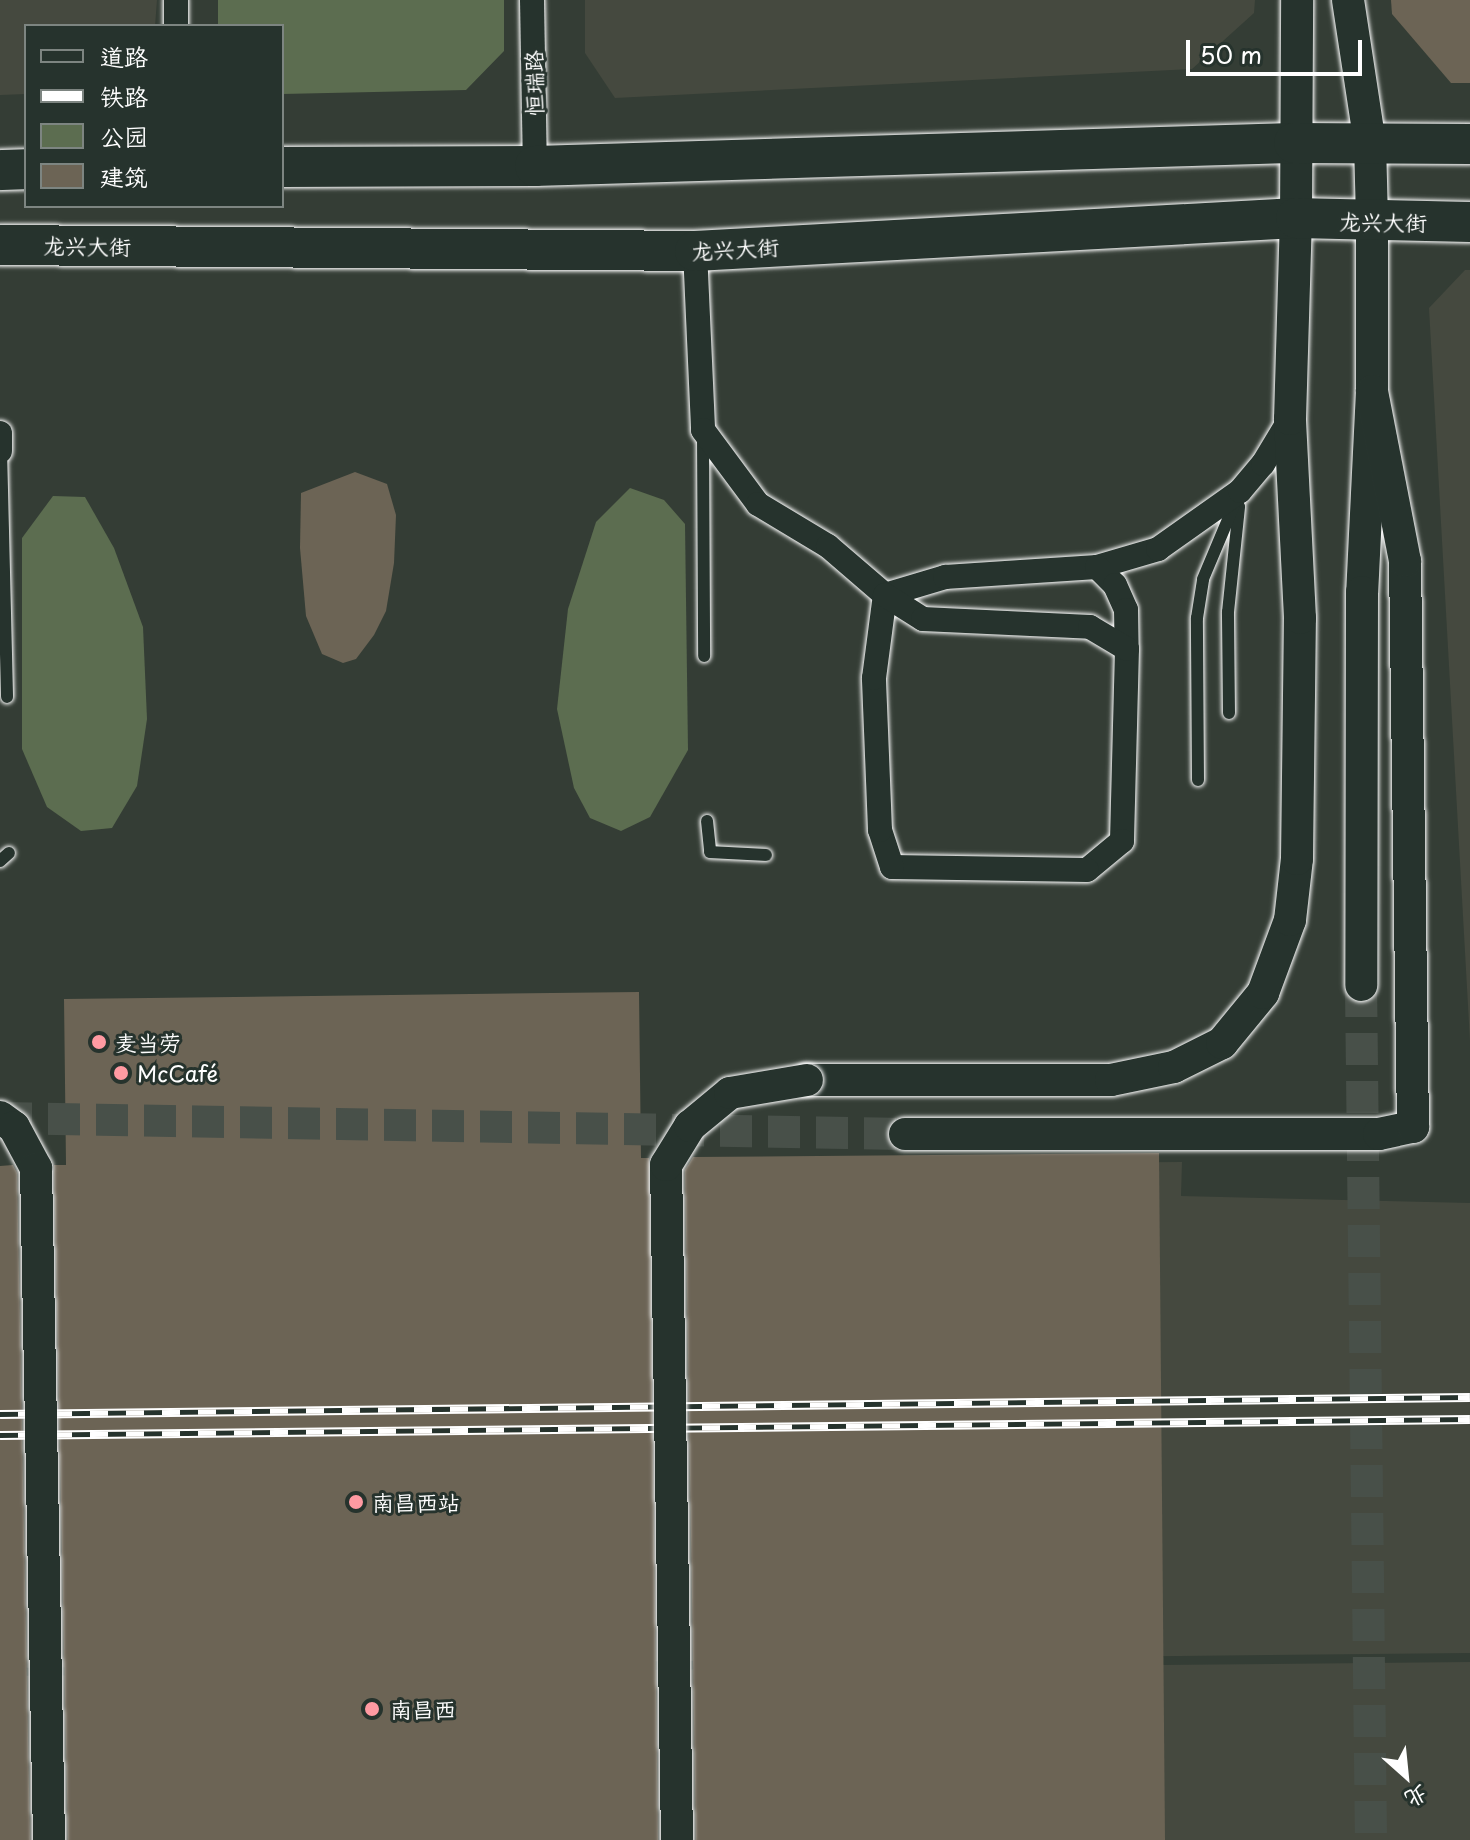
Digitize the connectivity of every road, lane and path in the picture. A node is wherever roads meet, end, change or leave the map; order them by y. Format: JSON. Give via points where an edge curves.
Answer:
{"nodes":[{"id":1,"x":176,"y":0,"type":"edge"},
{"id":2,"x":532,"y":0,"type":"edge"},
{"id":3,"x":1297,"y":0,"type":"edge"},
{"id":4,"x":1348,"y":0,"type":"edge"},
{"id":5,"x":176,"y":24,"type":"edge"},
{"id":6,"x":1294,"y":143,"type":"junction"},
{"id":7,"x":1370,"y":143,"type":"junction"},
{"id":8,"x":1470,"y":144,"type":"edge"},
{"id":9,"x":535,"y":166,"type":"junction"},
{"id":10,"x":284,"y":167,"type":"edge"},
{"id":11,"x":24,"y":169,"type":"edge"},
{"id":12,"x":0,"y":170,"type":"edge"},
{"id":13,"x":1296,"y":218,"type":"junction"},
{"id":14,"x":1372,"y":222,"type":"junction"},
{"id":15,"x":1470,"y":222,"type":"edge"},
{"id":16,"x":0,"y":245,"type":"edge"},
{"id":17,"x":695,"y":251,"type":"junction"},
{"id":18,"x":1372,"y":391,"type":"junction"},
{"id":19,"x":1290,"y":419,"type":"junction"},
{"id":20,"x":703,"y":430,"type":"junction"},
{"id":21,"x":0,"y":433,"type":"edge"},
{"id":22,"x":0,"y":450,"type":"edge"},
{"id":23,"x":1240,"y":491,"type":"junction"},
{"id":24,"x":1097,"y":567,"type":"junction"},
{"id":25,"x":885,"y":595,"type":"junction"},
{"id":26,"x":1127,"y":649,"type":"junction"},
{"id":27,"x":704,"y":656,"type":"dead end"},
{"id":28,"x":7,"y":697,"type":"dead end"},
{"id":29,"x":1229,"y":713,"type":"dead end"},
{"id":30,"x":1198,"y":780,"type":"dead end"},
{"id":31,"x":707,"y":821,"type":"dead end"},
{"id":32,"x":766,"y":855,"type":"dead end"},
{"id":33,"x":1361,"y":985,"type":"tunnel mouth"},
{"id":34,"x":0,"y":1117,"type":"edge"},
{"id":35,"x":905,"y":1134,"type":"tunnel mouth"},
{"id":36,"x":49,"y":1840,"type":"edge"},
{"id":37,"x":677,"y":1840,"type":"edge"}],
"edges":[{"from":1,"to":5,"type":"street"},
{"from":2,"to":9,"type":"street","name":"恒瑞路"},
{"from":3,"to":6,"type":"street"},
{"from":4,"to":7,"type":"street"},
{"from":6,"to":7,"type":"main road"},
{"from":6,"to":9,"type":"main road"},
{"from":6,"to":13,"type":"street"},
{"from":7,"to":8,"type":"main road"},
{"from":7,"to":14,"type":"street"},
{"from":9,"to":10,"type":"main road"},
{"from":11,"to":12,"type":"main road"},
{"from":13,"to":14,"type":"main road","name":"龙兴大街"},
{"from":13,"to":17,"type":"main road","name":"龙兴大街"},
{"from":13,"to":19,"type":"street"},
{"from":14,"to":15,"type":"main road","name":"龙兴大街"},
{"from":14,"to":18,"type":"street"},
{"from":16,"to":17,"type":"main road","name":"龙兴大街"},
{"from":17,"to":20,"type":"street"},
{"from":18,"to":33,"type":"street","via":[[1362,592]]},
{"from":18,"to":35,"type":"street","via":[[1405,561],[1413,1127],[1379,1134]]},
{"from":19,"to":23,"type":"street"},
{"from":19,"to":37,"type":"street","bridge":true,"via":[[1300,618],[1297,859],[1290,920],[1263,993],[1222,1043],[1174,1067],[1111,1080],[807,1080],[730,1093],[690,1126],[666,1165]]},
{"from":20,"to":25,"type":"street","via":[[758,504],[828,546]]},
{"from":20,"to":27,"type":"lane"},
{"from":21,"to":22,"type":"street"},
{"from":22,"to":28,"type":"lane"},
{"from":23,"to":24,"type":"street","via":[[1158,549]]},
{"from":23,"to":29,"type":"lane","via":[[1228,612]]},
{"from":23,"to":30,"type":"lane","via":[[1203,579],[1197,618]]},
{"from":24,"to":25,"type":"street","via":[[945,577]]},
{"from":24,"to":26,"type":"street","via":[[1115,585],[1126,610]]},
{"from":25,"to":26,"type":"street","via":[[923,619],[1090,627]]},
{"from":25,"to":26,"type":"street","via":[[874,678],[880,830],[892,867],[1087,870],[1122,841]]},
{"from":31,"to":32,"type":"lane","via":[[710,852]]},
{"from":34,"to":36,"type":"street","bridge":true,"via":[[14,1127],[36,1168]]}]}
